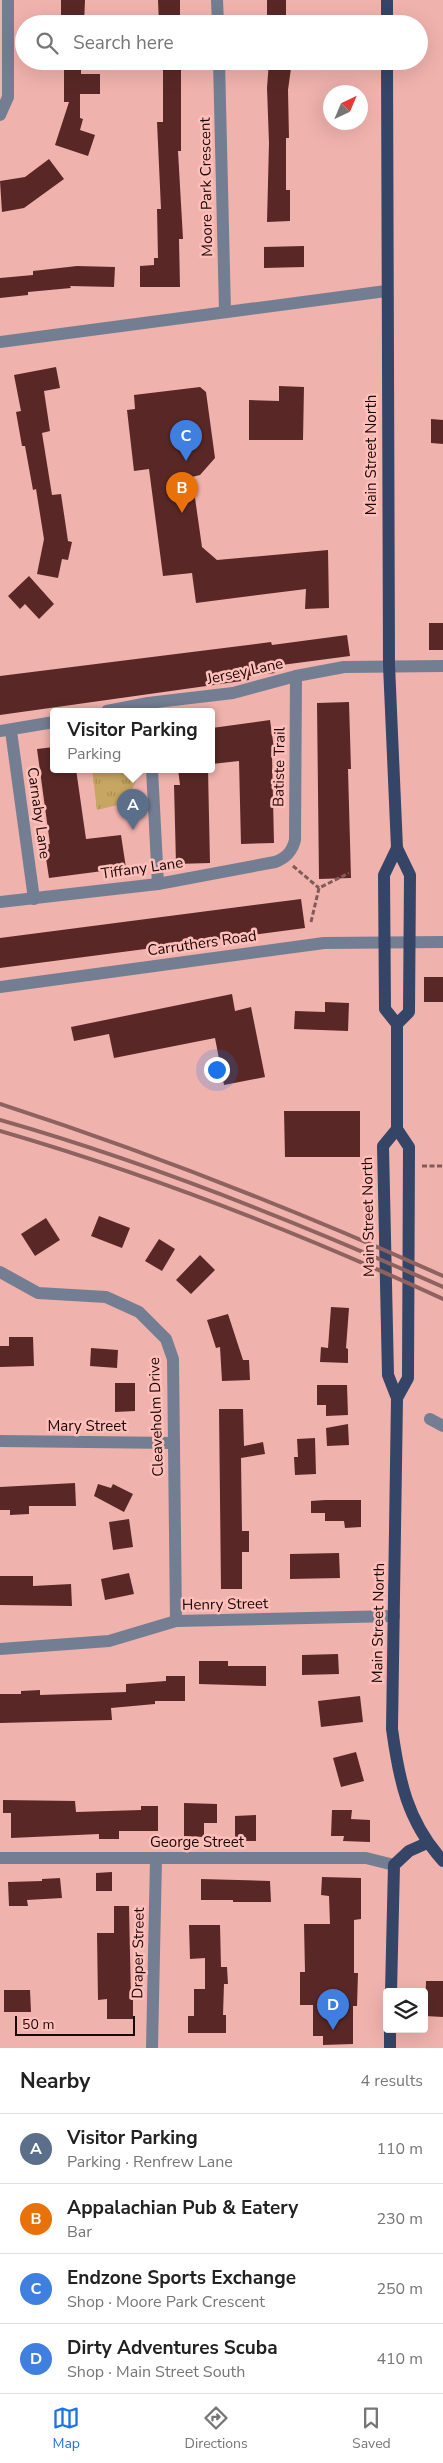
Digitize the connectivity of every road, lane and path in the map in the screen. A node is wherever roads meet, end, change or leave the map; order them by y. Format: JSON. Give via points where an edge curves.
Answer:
{"nodes":[{"id":1,"x":8,"y":0,"type":"edge"},
{"id":2,"x":217,"y":0,"type":"edge"},
{"id":3,"x":387,"y":0,"type":"edge"},
{"id":4,"x":218,"y":15,"type":"edge"},
{"id":5,"x":387,"y":15,"type":"edge"},
{"id":6,"x":219,"y":70,"type":"edge"},
{"id":7,"x":387,"y":70,"type":"edge"},
{"id":8,"x":0,"y":115,"type":"edge"},
{"id":9,"x":386,"y":291,"type":"junction"},
{"id":10,"x":225,"y":312,"type":"junction"},
{"id":11,"x":0,"y":342,"type":"edge"},
{"id":12,"x":389,"y":665,"type":"junction"},
{"id":13,"x":443,"y":666,"type":"edge"},
{"id":14,"x":296,"y":676,"type":"junction"},
{"id":15,"x":149,"y":707,"type":"edge"},
{"id":16,"x":50,"y":723,"type":"edge"},
{"id":17,"x":6,"y":731,"type":"edge"},
{"id":18,"x":152,"y":773,"type":"edge"},
{"id":19,"x":397,"y":848,"type":"junction"},
{"id":20,"x":287,"y":859,"type":"junction"},
{"id":21,"x":349,"y":873,"type":"dead end"},
{"id":22,"x":158,"y":884,"type":"junction"},
{"id":23,"x":319,"y":888,"type":"junction"},
{"id":24,"x":34,"y":899,"type":"junction"},
{"id":25,"x":0,"y":902,"type":"edge"},
{"id":26,"x":311,"y":922,"type":"dead end"},
{"id":27,"x":410,"y":941,"type":"junction"},
{"id":28,"x":384,"y":942,"type":"junction"},
{"id":29,"x":443,"y":942,"type":"edge"},
{"id":30,"x":0,"y":987,"type":"edge"},
{"id":31,"x":397,"y":1024,"type":"junction"},
{"id":32,"x":397,"y":1129,"type":"junction"},
{"id":33,"x":409,"y":1166,"type":"junction"},
{"id":34,"x":443,"y":1166,"type":"edge"},
{"id":35,"x":0,"y":1272,"type":"edge"},
{"id":36,"x":397,"y":1398,"type":"junction"},
{"id":37,"x":430,"y":1419,"type":"dead end"},
{"id":38,"x":443,"y":1426,"type":"edge"},
{"id":39,"x":0,"y":1442,"type":"edge"},
{"id":40,"x":174,"y":1443,"type":"junction"},
{"id":41,"x":394,"y":1616,"type":"junction"},
{"id":42,"x":176,"y":1621,"type":"junction"},
{"id":43,"x":0,"y":1649,"type":"edge"},
{"id":44,"x":427,"y":1842,"type":"junction"},
{"id":45,"x":0,"y":1858,"type":"edge"},
{"id":46,"x":156,"y":1859,"type":"junction"},
{"id":47,"x":443,"y":1861,"type":"edge"},
{"id":48,"x":394,"y":1864,"type":"junction"},
{"id":49,"x":391,"y":1988,"type":"edge"},
{"id":50,"x":390,"y":2033,"type":"edge"},
{"id":51,"x":152,"y":2048,"type":"edge"},
{"id":52,"x":390,"y":2048,"type":"edge"}],
"edges":[{"from":1,"to":8,"type":"street","via":[[8,97]]},
{"from":2,"to":4,"type":"street"},
{"from":3,"to":5,"type":"main road"},
{"from":6,"to":10,"type":"street","name":"Moore Park Crescent"},
{"from":7,"to":9,"type":"main road","name":"Main Street North"},
{"from":9,"to":10,"type":"street"},
{"from":9,"to":12,"type":"main road","name":"Main Street North"},
{"from":10,"to":11,"type":"street"},
{"from":12,"to":13,"type":"street","name":"Jersey Lane"},
{"from":12,"to":14,"type":"street","name":"Jersey Lane","via":[[344,667]]},
{"from":12,"to":19,"type":"main road","name":"Main Street North"},
{"from":14,"to":15,"type":"street","name":"Jersey Lane","via":[[233,693]]},
{"from":14,"to":20,"type":"street","name":"Batiste Trail","via":[[295,840]]},
{"from":16,"to":17,"type":"street"},
{"from":17,"to":24,"type":"street","name":"Carnaby Lane"},
{"from":18,"to":22,"type":"street"},
{"from":19,"to":27,"type":"main road","name":"Main Street North","via":[[410,875]]},
{"from":19,"to":28,"type":"main road","name":"Main Street North","via":[[384,875]]},
{"from":20,"to":22,"type":"street","name":"Tiffany Lane"},
{"from":20,"to":23,"type":"path"},
{"from":21,"to":23,"type":"path"},
{"from":22,"to":24,"type":"street","name":"Tiffany Lane"},
{"from":23,"to":26,"type":"path"},
{"from":24,"to":25,"type":"street","name":"Tiffany Lane"},
{"from":27,"to":28,"type":"street","name":"Carruthers Road"},
{"from":27,"to":29,"type":"street","name":"Carruthers Road"},
{"from":27,"to":31,"type":"main road","name":"Main Street North","via":[[409,1012]]},
{"from":28,"to":30,"type":"street","name":"Carruthers Road","via":[[324,943]]},
{"from":28,"to":31,"type":"main road","name":"Main Street North","via":[[385,1009]]},
{"from":31,"to":32,"type":"main road","name":"Main Street North"},
{"from":32,"to":33,"type":"main road","name":"Main Street North","via":[[409,1148]]},
{"from":32,"to":36,"type":"main road","name":"Main Street North","via":[[383,1146],[388,1376]]},
{"from":33,"to":34,"type":"path"},
{"from":33,"to":36,"type":"main road","name":"Main Street North","via":[[408,1378]]},
{"from":35,"to":40,"type":"street","name":"Cleaveholm Drive","via":[[38,1293],[106,1297],[139,1312],[166,1339],[173,1359]]},
{"from":36,"to":41,"type":"main road","name":"Main Street North"},
{"from":37,"to":38,"type":"street"},
{"from":39,"to":40,"type":"street","name":"Mary Street"},
{"from":40,"to":42,"type":"street","name":"Cleaveholm Drive"},
{"from":41,"to":42,"type":"street","name":"Henry Street"},
{"from":41,"to":44,"type":"main road","name":"Main Street North","via":[[392,1729],[397,1768],[404,1798]]},
{"from":42,"to":43,"type":"street","name":"Henry Street","via":[[109,1641]]},
{"from":44,"to":47,"type":"main road","name":"Main Street North"},
{"from":44,"to":48,"type":"main road"},
{"from":45,"to":46,"type":"street","name":"George Street"},
{"from":46,"to":48,"type":"street","name":"George Street","via":[[366,1858]]},
{"from":46,"to":51,"type":"street","name":"Draper Street"},
{"from":48,"to":49,"type":"main road"},
{"from":50,"to":52,"type":"main road"}]}
